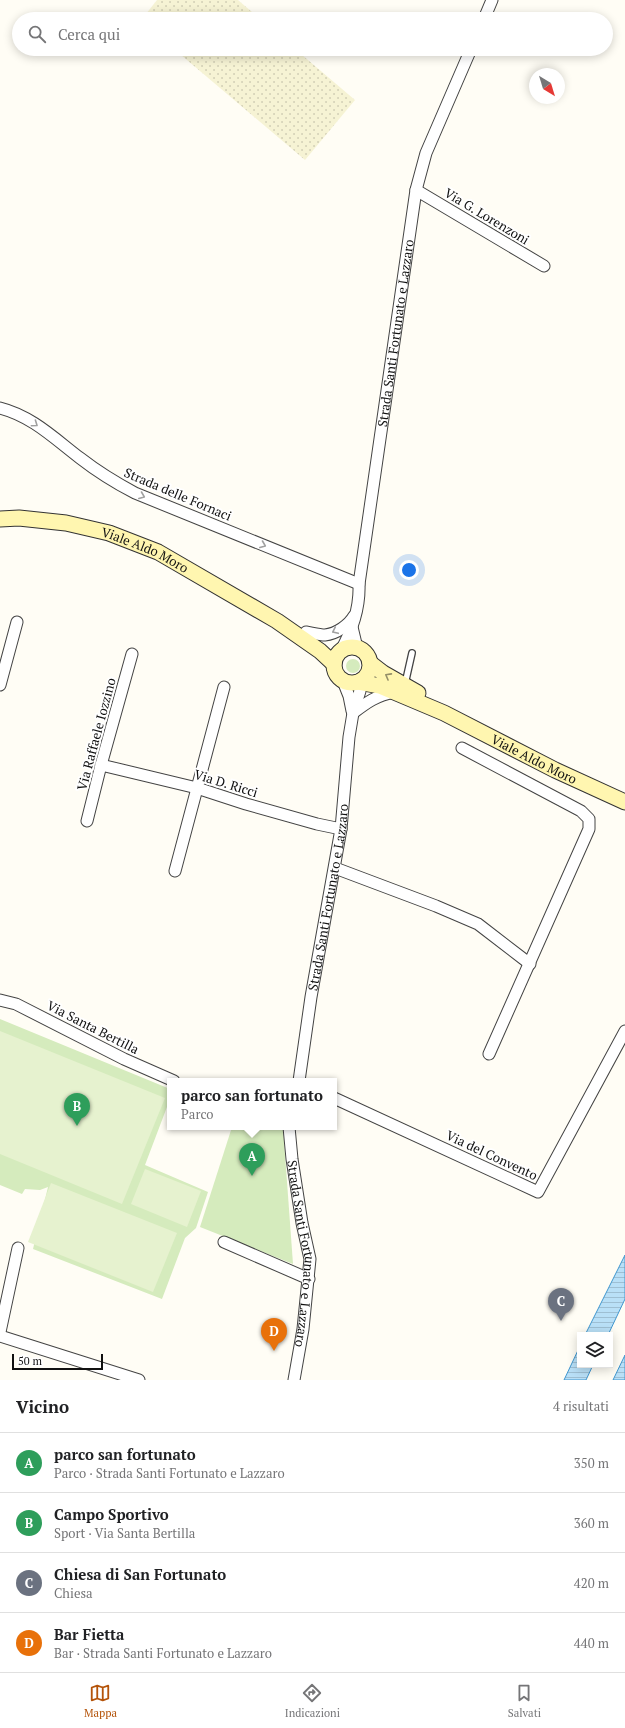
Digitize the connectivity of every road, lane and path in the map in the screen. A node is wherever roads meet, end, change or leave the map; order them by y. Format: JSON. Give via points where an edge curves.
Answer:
{"nodes":[{"id":1,"x":492,"y":0,"type":"edge"},
{"id":2,"x":487,"y":12,"type":"edge"},
{"id":3,"x":468,"y":56,"type":"edge"},
{"id":4,"x":416,"y":190,"type":"junction"},
{"id":5,"x":544,"y":266,"type":"dead end"},
{"id":6,"x":0,"y":408,"type":"edge"},
{"id":7,"x":0,"y":519,"type":"edge"},
{"id":8,"x":359,"y":584,"type":"junction"},
{"id":9,"x":356,"y":612,"type":"junction"},
{"id":10,"x":277,"y":621,"type":"junction"},
{"id":11,"x":17,"y":622,"type":"dead end"},
{"id":12,"x":352,"y":626,"type":"junction"},
{"id":13,"x":306,"y":632,"type":"junction"},
{"id":14,"x":357,"y":648,"type":"junction"},
{"id":15,"x":412,"y":653,"type":"dead end"},
{"id":16,"x":132,"y":654,"type":"dead end"},
{"id":17,"x":338,"y":657,"type":"junction"},
{"id":18,"x":370,"y":663,"type":"junction"},
{"id":19,"x":343,"y":680,"type":"junction"},
{"id":20,"x":358,"y":682,"type":"junction"},
{"id":21,"x":0,"y":685,"type":"edge"},
{"id":22,"x":224,"y":687,"type":"dead end"},
{"id":23,"x":399,"y":689,"type":"junction"},
{"id":24,"x":353,"y":713,"type":"junction"},
{"id":25,"x":462,"y":748,"type":"dead end"},
{"id":26,"x":101,"y":765,"type":"junction"},
{"id":27,"x":197,"y":788,"type":"junction"},
{"id":28,"x":625,"y":802,"type":"edge"},
{"id":29,"x":88,"y":822,"type":"dead end"},
{"id":30,"x":341,"y":829,"type":"junction"},
{"id":31,"x":335,"y":868,"type":"junction"},
{"id":32,"x":175,"y":871,"type":"dead end"},
{"id":33,"x":530,"y":964,"type":"junction"},
{"id":34,"x":0,"y":1000,"type":"edge"},
{"id":35,"x":625,"y":1031,"type":"edge"},
{"id":36,"x":489,"y":1054,"type":"dead end"},
{"id":37,"x":167,"y":1078,"type":"edge"},
{"id":38,"x":299,"y":1078,"type":"edge"},
{"id":39,"x":337,"y":1099,"type":"edge"},
{"id":40,"x":289,"y":1130,"type":"edge"},
{"id":41,"x":224,"y":1242,"type":"dead end"},
{"id":42,"x":18,"y":1248,"type":"dead end"},
{"id":43,"x":309,"y":1279,"type":"junction"},
{"id":44,"x":0,"y":1332,"type":"edge"},
{"id":45,"x":0,"y":1336,"type":"edge"},
{"id":46,"x":119,"y":1377,"type":"edge"},
{"id":47,"x":138,"y":1380,"type":"edge"},
{"id":48,"x":294,"y":1380,"type":"edge"}],
"edges":[{"from":1,"to":2,"type":"street"},
{"from":3,"to":4,"type":"street","name":"Strada Santi Fortunato e Lazzaro","via":[[426,153]]},
{"from":4,"to":5,"type":"street","name":"Via G. Lorenzoni"},
{"from":4,"to":8,"type":"street","name":"Strada Santi Fortunato e Lazzaro"},
{"from":6,"to":8,"type":"street","name":"Strada delle Fornaci","one_way":true,"via":[[15,412],[33,422],[105,477],[135,493]]},
{"from":7,"to":10,"type":"main road","name":"Viale Aldo Moro","via":[[18,518],[66,523],[108,533],[158,552]]},
{"from":8,"to":9,"type":"street","name":"Strada Santi Fortunato e Lazzaro"},
{"from":9,"to":12,"type":"street","name":"Strada Santi Fortunato e Lazzaro"},
{"from":9,"to":13,"type":"street","name":"Viale Aldo Moro","one_way":true,"via":[[351,621],[337,631],[325,635]]},
{"from":10,"to":13,"type":"main road","name":"Viale Aldo Moro"},
{"from":10,"to":17,"type":"main road","name":"Viale Aldo Moro","via":[[320,651]]},
{"from":11,"to":21,"type":"street"},
{"from":12,"to":14,"type":"street","name":"Strada Santi Fortunato e Lazzaro"},
{"from":12,"to":17,"type":"street","name":"Strada Santi Fortunato e Lazzaro"},
{"from":13,"to":17,"type":"main road","name":"Viale Aldo Moro","via":[[324,642]]},
{"from":14,"to":17,"type":"main road","via":[[348,648]]},
{"from":14,"to":18,"type":"main road","name":"Strada Santi Fortunato e Lazzaro","via":[[366,654]]},
{"from":15,"to":23,"type":"lane"},
{"from":16,"to":26,"type":"street","name":"Via Raffaele Iozzino"},
{"from":17,"to":19,"type":"main road","name":"Strada Santi Fortunato e Lazzaro","via":[[336,672]]},
{"from":18,"to":20,"type":"main road","via":[[367,675]]},
{"from":23,"to":18,"type":"main road","name":"Viale Aldo Moro","one_way":true},
{"from":19,"to":20,"type":"main road","via":[[350,683]]},
{"from":19,"to":24,"type":"street","name":"Strada Santi Fortunato e Lazzaro"},
{"from":20,"to":23,"type":"main road","name":"Viale Aldo Moro"},
{"from":20,"to":24,"type":"street","name":"Strada Santi Fortunato e Lazzaro","via":[[360,691]]},
{"from":22,"to":27,"type":"street"},
{"from":23,"to":24,"type":"street","via":[[373,699]]},
{"from":23,"to":28,"type":"main road","name":"Viale Aldo Moro","via":[[555,770]]},
{"from":24,"to":30,"type":"street","name":"Strada Santi Fortunato e Lazzaro"},
{"from":25,"to":33,"type":"street","via":[[581,811],[589,818],[589,829]]},
{"from":26,"to":27,"type":"street","name":"Via D. Ricci"},
{"from":26,"to":29,"type":"street","name":"Via Raffaele Iozzino"},
{"from":27,"to":30,"type":"street","name":"Via D. Ricci"},
{"from":27,"to":32,"type":"street"},
{"from":30,"to":31,"type":"street","name":"Strada Santi Fortunato e Lazzaro"},
{"from":31,"to":33,"type":"street","via":[[478,924]]},
{"from":31,"to":38,"type":"street","name":"Strada Santi Fortunato e Lazzaro","via":[[311,997]]},
{"from":33,"to":36,"type":"street"},
{"from":34,"to":37,"type":"street","name":"Via Santa Bertilla","via":[[16,1004]]},
{"from":35,"to":39,"type":"street","name":"Via del Convento","via":[[538,1192]]},
{"from":40,"to":43,"type":"street","name":"Strada Santi Fortunato e Lazzaro","via":[[302,1223],[310,1260]]},
{"from":41,"to":43,"type":"street"},
{"from":42,"to":44,"type":"street"},
{"from":43,"to":48,"type":"street","name":"Strada Santi Fortunato e Lazzaro"},
{"from":45,"to":46,"type":"street"},
{"from":46,"to":47,"type":"street"}]}
